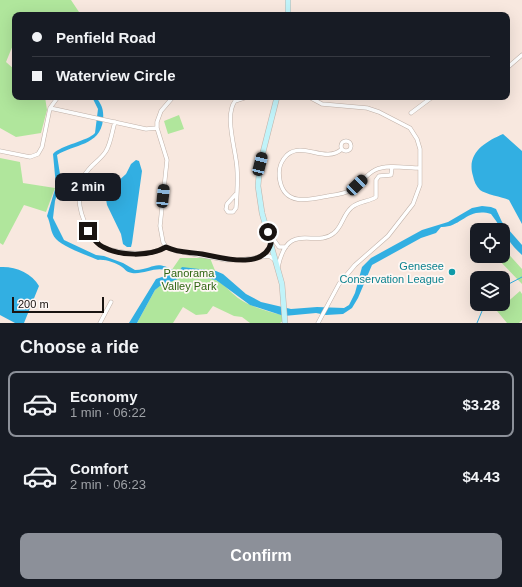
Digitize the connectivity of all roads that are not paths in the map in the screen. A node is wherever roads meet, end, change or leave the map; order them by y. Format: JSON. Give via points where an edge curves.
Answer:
{"nodes":[{"id":1,"x":288,"y":0,"type":"edge"},
{"id":2,"x":288,"y":12,"type":"edge"},
{"id":3,"x":522,"y":55,"type":"edge"},
{"id":4,"x":510,"y":65,"type":"edge"},
{"id":5,"x":56,"y":100,"type":"edge"},
{"id":6,"x":170,"y":100,"type":"edge"},
{"id":7,"x":236,"y":100,"type":"edge"},
{"id":8,"x":275,"y":100,"type":"edge"},
{"id":9,"x":315,"y":100,"type":"edge"},
{"id":10,"x":428,"y":100,"type":"edge"},
{"id":11,"x":50,"y":108,"type":"junction"},
{"id":12,"x":411,"y":113,"type":"dead end"},
{"id":13,"x":115,"y":122,"type":"junction"},
{"id":14,"x":157,"y":128,"type":"junction"},
{"id":15,"x":342,"y":149,"type":"dead end"},
{"id":16,"x":0,"y":151,"type":"edge"},
{"id":17,"x":392,"y":168,"type":"junction"},
{"id":18,"x":420,"y":168,"type":"junction"},
{"id":19,"x":236,"y":194,"type":"junction"},
{"id":20,"x":268,"y":232,"type":"junction"},
{"id":21,"x":271,"y":243,"type":"junction"},
{"id":22,"x":166,"y":247,"type":"junction"},
{"id":23,"x":286,"y":247,"type":"junction"},
{"id":24,"x":262,"y":256,"type":"junction"},
{"id":25,"x":276,"y":261,"type":"junction"},
{"id":26,"x":278,"y":268,"type":"junction"},
{"id":27,"x":110,"y":302,"type":"dead end"},
{"id":28,"x":285,"y":322,"type":"edge"},
{"id":29,"x":100,"y":323,"type":"edge"},
{"id":30,"x":318,"y":323,"type":"edge"}],
"edges":[{"from":1,"to":2,"type":"main road"},
{"from":3,"to":4,"type":"street"},
{"from":5,"to":11,"type":"street"},
{"from":6,"to":14,"type":"street","via":[[158,115]]},
{"from":7,"to":19,"type":"street","via":[[232,108]]},
{"from":8,"to":20,"type":"main road","via":[[259,176],[260,204]]},
{"from":9,"to":18,"type":"street","via":[[322,104],[373,110],[405,125],[417,139]]},
{"from":10,"to":12,"type":"street"},
{"from":11,"to":13,"type":"street"},
{"from":11,"to":16,"type":"street","via":[[42,147],[38,154],[30,157]]},
{"from":13,"to":14,"type":"street","via":[[146,129]]},
{"from":13,"to":22,"type":"street","via":[[107,150],[89,168],[81,184],[79,202],[84,222],[98,244],[110,250],[144,253],[158,252]]},
{"from":14,"to":22,"type":"street","via":[[167,160],[160,226]]},
{"from":15,"to":17,"type":"street","via":[[329,155],[299,150],[290,153],[282,160],[279,170],[281,185],[286,193],[297,200],[304,200],[346,192],[375,170]]},
{"from":17,"to":18,"type":"street"},
{"from":17,"to":23,"type":"street","via":[[391,175],[379,176],[376,180],[376,197],[351,208],[334,233],[326,238],[300,237]]},
{"from":18,"to":30,"type":"street","via":[[420,188],[413,204],[390,233],[350,270],[339,284]]},
{"from":19,"to":19,"type":"street","via":[[236,208],[233,212],[228,212],[227,204]]},
{"from":20,"to":21,"type":"main road"},
{"from":20,"to":23,"type":"street","via":[[279,247]]},
{"from":21,"to":24,"type":"street","via":[[269,250]]},
{"from":21,"to":25,"type":"main road"},
{"from":22,"to":24,"type":"street","via":[[226,260]]},
{"from":23,"to":26,"type":"street","via":[[280,256]]},
{"from":24,"to":25,"type":"street","via":[[269,256]]},
{"from":25,"to":26,"type":"main road"},
{"from":26,"to":28,"type":"main road"},
{"from":27,"to":29,"type":"street"}]}
